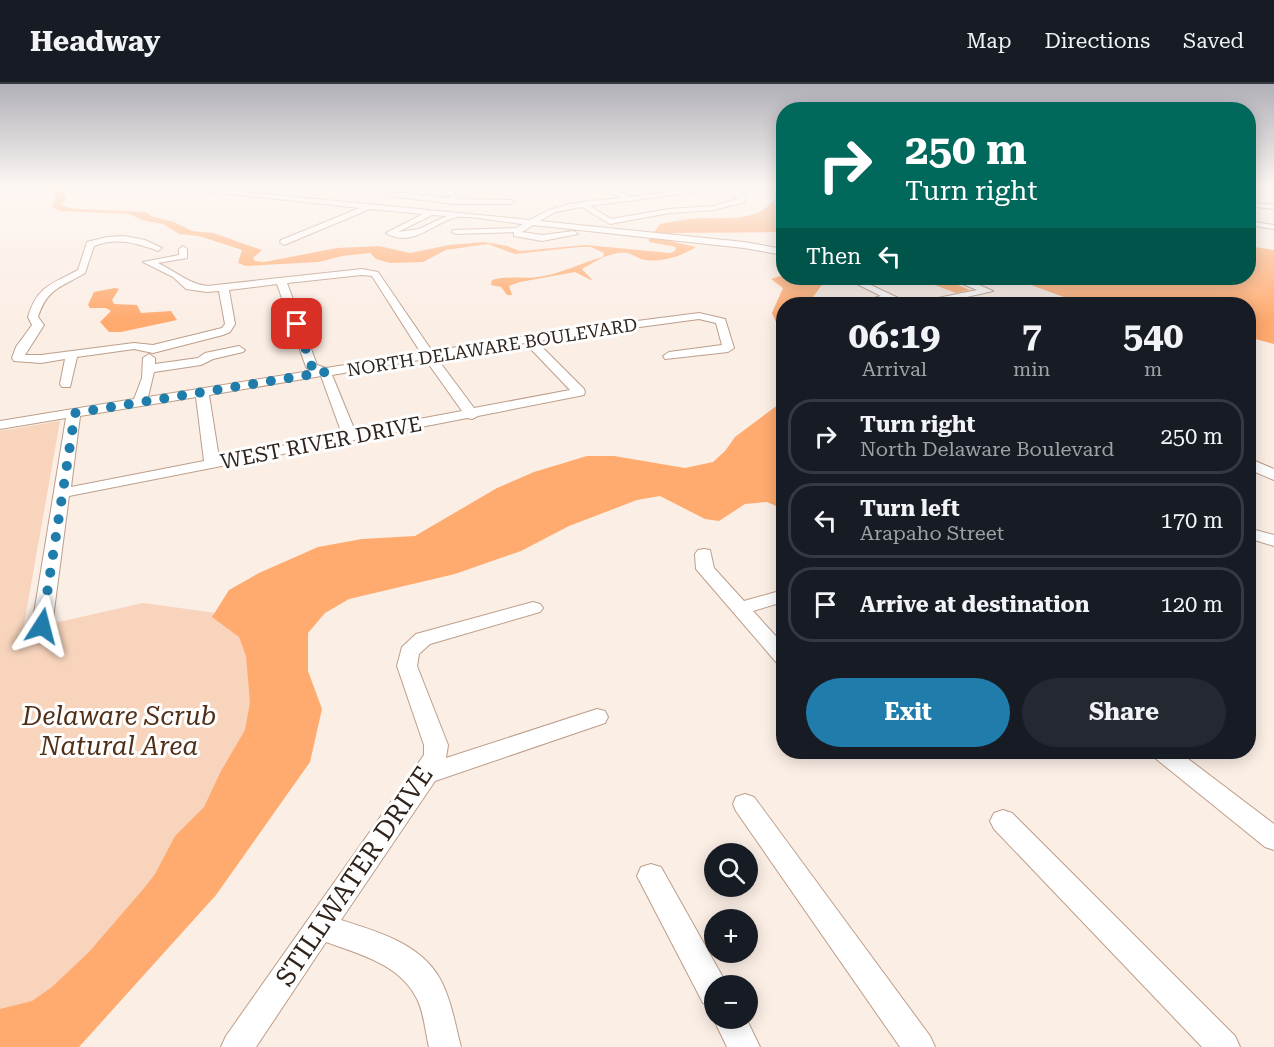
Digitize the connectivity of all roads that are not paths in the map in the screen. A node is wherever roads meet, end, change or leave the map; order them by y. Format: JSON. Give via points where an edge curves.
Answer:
{"nodes":[{"id":1,"x":311,"y":231,"type":"edge"},
{"id":2,"x":394,"y":231,"type":"edge"},
{"id":3,"x":420,"y":231,"type":"edge"},
{"id":4,"x":468,"y":231,"type":"edge"},
{"id":5,"x":520,"y":231,"type":"edge"},
{"id":6,"x":576,"y":231,"type":"edge"},
{"id":7,"x":456,"y":232,"type":"dead end"},
{"id":8,"x":638,"y":237,"type":"junction"},
{"id":9,"x":284,"y":242,"type":"dead end"},
{"id":10,"x":158,"y":248,"type":"dead end"},
{"id":11,"x":183,"y":249,"type":"dead end"},
{"id":12,"x":776,"y":251,"type":"edge"},
{"id":13,"x":281,"y":281,"type":"junction"},
{"id":14,"x":864,"y":285,"type":"edge"},
{"id":15,"x":973,"y":285,"type":"edge"},
{"id":16,"x":224,"y":288,"type":"junction"},
{"id":17,"x":889,"y":297,"type":"edge"},
{"id":18,"x":958,"y":297,"type":"edge"},
{"id":19,"x":528,"y":339,"type":"junction"},
{"id":20,"x":153,"y":349,"type":"junction"},
{"id":21,"x":72,"y":355,"type":"junction"},
{"id":22,"x":239,"y":355,"type":"dead end"},
{"id":23,"x":430,"y":355,"type":"junction"},
{"id":24,"x":669,"y":356,"type":"dead end"},
{"id":25,"x":148,"y":369,"type":"junction"},
{"id":26,"x":326,"y":372,"type":"junction"},
{"id":27,"x":145,"y":383,"type":"junction"},
{"id":28,"x":66,"y":384,"type":"dead end"},
{"id":29,"x":202,"y":392,"type":"junction"},
{"id":30,"x":139,"y":403,"type":"junction"},
{"id":31,"x":117,"y":406,"type":"junction"},
{"id":32,"x":75,"y":413,"type":"junction"},
{"id":33,"x":472,"y":414,"type":"junction"},
{"id":34,"x":0,"y":425,"type":"edge"},
{"id":35,"x":351,"y":438,"type":"junction"},
{"id":36,"x":212,"y":464,"type":"junction"},
{"id":37,"x":1256,"y":467,"type":"edge"},
{"id":38,"x":1274,"y":475,"type":"edge"},
{"id":39,"x":63,"y":493,"type":"junction"},
{"id":40,"x":1256,"y":535,"type":"edge"},
{"id":41,"x":1274,"y":541,"type":"edge"},
{"id":42,"x":704,"y":554,"type":"dead end"},
{"id":43,"x":776,"y":598,"type":"edge"},
{"id":44,"x":533,"y":608,"type":"dead end"},
{"id":45,"x":740,"y":609,"type":"junction"},
{"id":46,"x":42,"y":626,"type":"dead end"},
{"id":47,"x":776,"y":649,"type":"edge"},
{"id":48,"x":597,"y":717,"type":"dead end"},
{"id":49,"x":1172,"y":759,"type":"edge"},
{"id":50,"x":426,"y":774,"type":"junction"},
{"id":51,"x":746,"y":804,"type":"dead end"},
{"id":52,"x":1003,"y":821,"type":"dead end"},
{"id":53,"x":1274,"y":839,"type":"edge"},
{"id":54,"x":651,"y":876,"type":"dead end"},
{"id":55,"x":320,"y":926,"type":"junction"},
{"id":56,"x":705,"y":975,"type":"edge"},
{"id":57,"x":735,"y":1029,"type":"edge"},
{"id":58,"x":237,"y":1047,"type":"edge"},
{"id":59,"x":445,"y":1047,"type":"edge"},
{"id":60,"x":744,"y":1047,"type":"edge"},
{"id":61,"x":919,"y":1047,"type":"edge"},
{"id":62,"x":1224,"y":1047,"type":"edge"}],
"edges":[{"from":1,"to":9,"type":"street"},
{"from":2,"to":3,"type":"street","via":[[390,233]]},
{"from":4,"to":7,"type":"street"},
{"from":5,"to":8,"type":"street","via":[[517,234],[542,238],[585,233]]},
{"from":6,"to":8,"type":"street"},
{"from":8,"to":12,"type":"street","via":[[687,238]]},
{"from":10,"to":21,"type":"street","via":[[126,238],[90,244],[82,270],[41,294],[33,317],[37,329],[22,343],[18,358]]},
{"from":11,"to":16,"type":"street","via":[[184,256],[148,262],[176,275],[190,287]]},
{"from":13,"to":16,"type":"street"},
{"from":13,"to":23,"type":"street","via":[[375,274]]},
{"from":13,"to":26,"type":"street","via":[[312,367]]},
{"from":14,"to":17,"type":"street"},
{"from":15,"to":18,"type":"street","via":[[988,291]]},
{"from":16,"to":20,"type":"street","via":[[230,327]]},
{"from":19,"to":23,"type":"street","name":"NORTH DELAWARE BOULEVARD"},
{"from":19,"to":24,"type":"street","name":"NORTH DELAWARE BOULEVARD","via":[[699,316],[721,321],[728,348]]},
{"from":19,"to":33,"type":"street","name":"WEST RIVER DRIVE","via":[[579,392]]},
{"from":20,"to":21,"type":"street","via":[[135,346]]},
{"from":20,"to":25,"type":"street"},
{"from":21,"to":28,"type":"street"},
{"from":22,"to":25,"type":"street","via":[[217,363],[201,361]]},
{"from":23,"to":26,"type":"street","name":"NORTH DELAWARE BOULEVARD"},
{"from":23,"to":33,"type":"street"},
{"from":25,"to":27,"type":"street"},
{"from":26,"to":29,"type":"street","name":"NORTH DELAWARE BOULEVARD"},
{"from":26,"to":35,"type":"street"},
{"from":27,"to":30,"type":"street"},
{"from":27,"to":31,"type":"street","via":[[122,396]]},
{"from":29,"to":30,"type":"street","name":"NORTH DELAWARE BOULEVARD"},
{"from":29,"to":36,"type":"street"},
{"from":30,"to":31,"type":"street","name":"NORTH DELAWARE BOULEVARD"},
{"from":31,"to":32,"type":"street","name":"NORTH DELAWARE BOULEVARD"},
{"from":32,"to":34,"type":"street","name":"NORTH DELAWARE BOULEVARD"},
{"from":32,"to":39,"type":"street"},
{"from":33,"to":35,"type":"street","name":"WEST RIVER DRIVE"},
{"from":35,"to":36,"type":"street","name":"WEST RIVER DRIVE"},
{"from":36,"to":39,"type":"street","name":"WEST RIVER DRIVE"},
{"from":37,"to":38,"type":"street"},
{"from":39,"to":46,"type":"street"},
{"from":40,"to":41,"type":"street"},
{"from":42,"to":45,"type":"street","via":[[705,569]]},
{"from":43,"to":45,"type":"street"},
{"from":44,"to":50,"type":"street","name":"STILLWATER DRIVE","via":[[423,639],[409,652],[407,666],[436,745],[436,755]]},
{"from":45,"to":47,"type":"street"},
{"from":48,"to":50,"type":"street"},
{"from":49,"to":53,"type":"street"},
{"from":50,"to":55,"type":"street","name":"STILLWATER DRIVE"},
{"from":51,"to":61,"type":"street"},
{"from":52,"to":62,"type":"street"},
{"from":54,"to":56,"type":"street"},
{"from":55,"to":58,"type":"street","name":"STILLWATER DRIVE"},
{"from":55,"to":59,"type":"street","via":[[389,952],[413,968],[430,992]]},
{"from":57,"to":60,"type":"street"}]}
